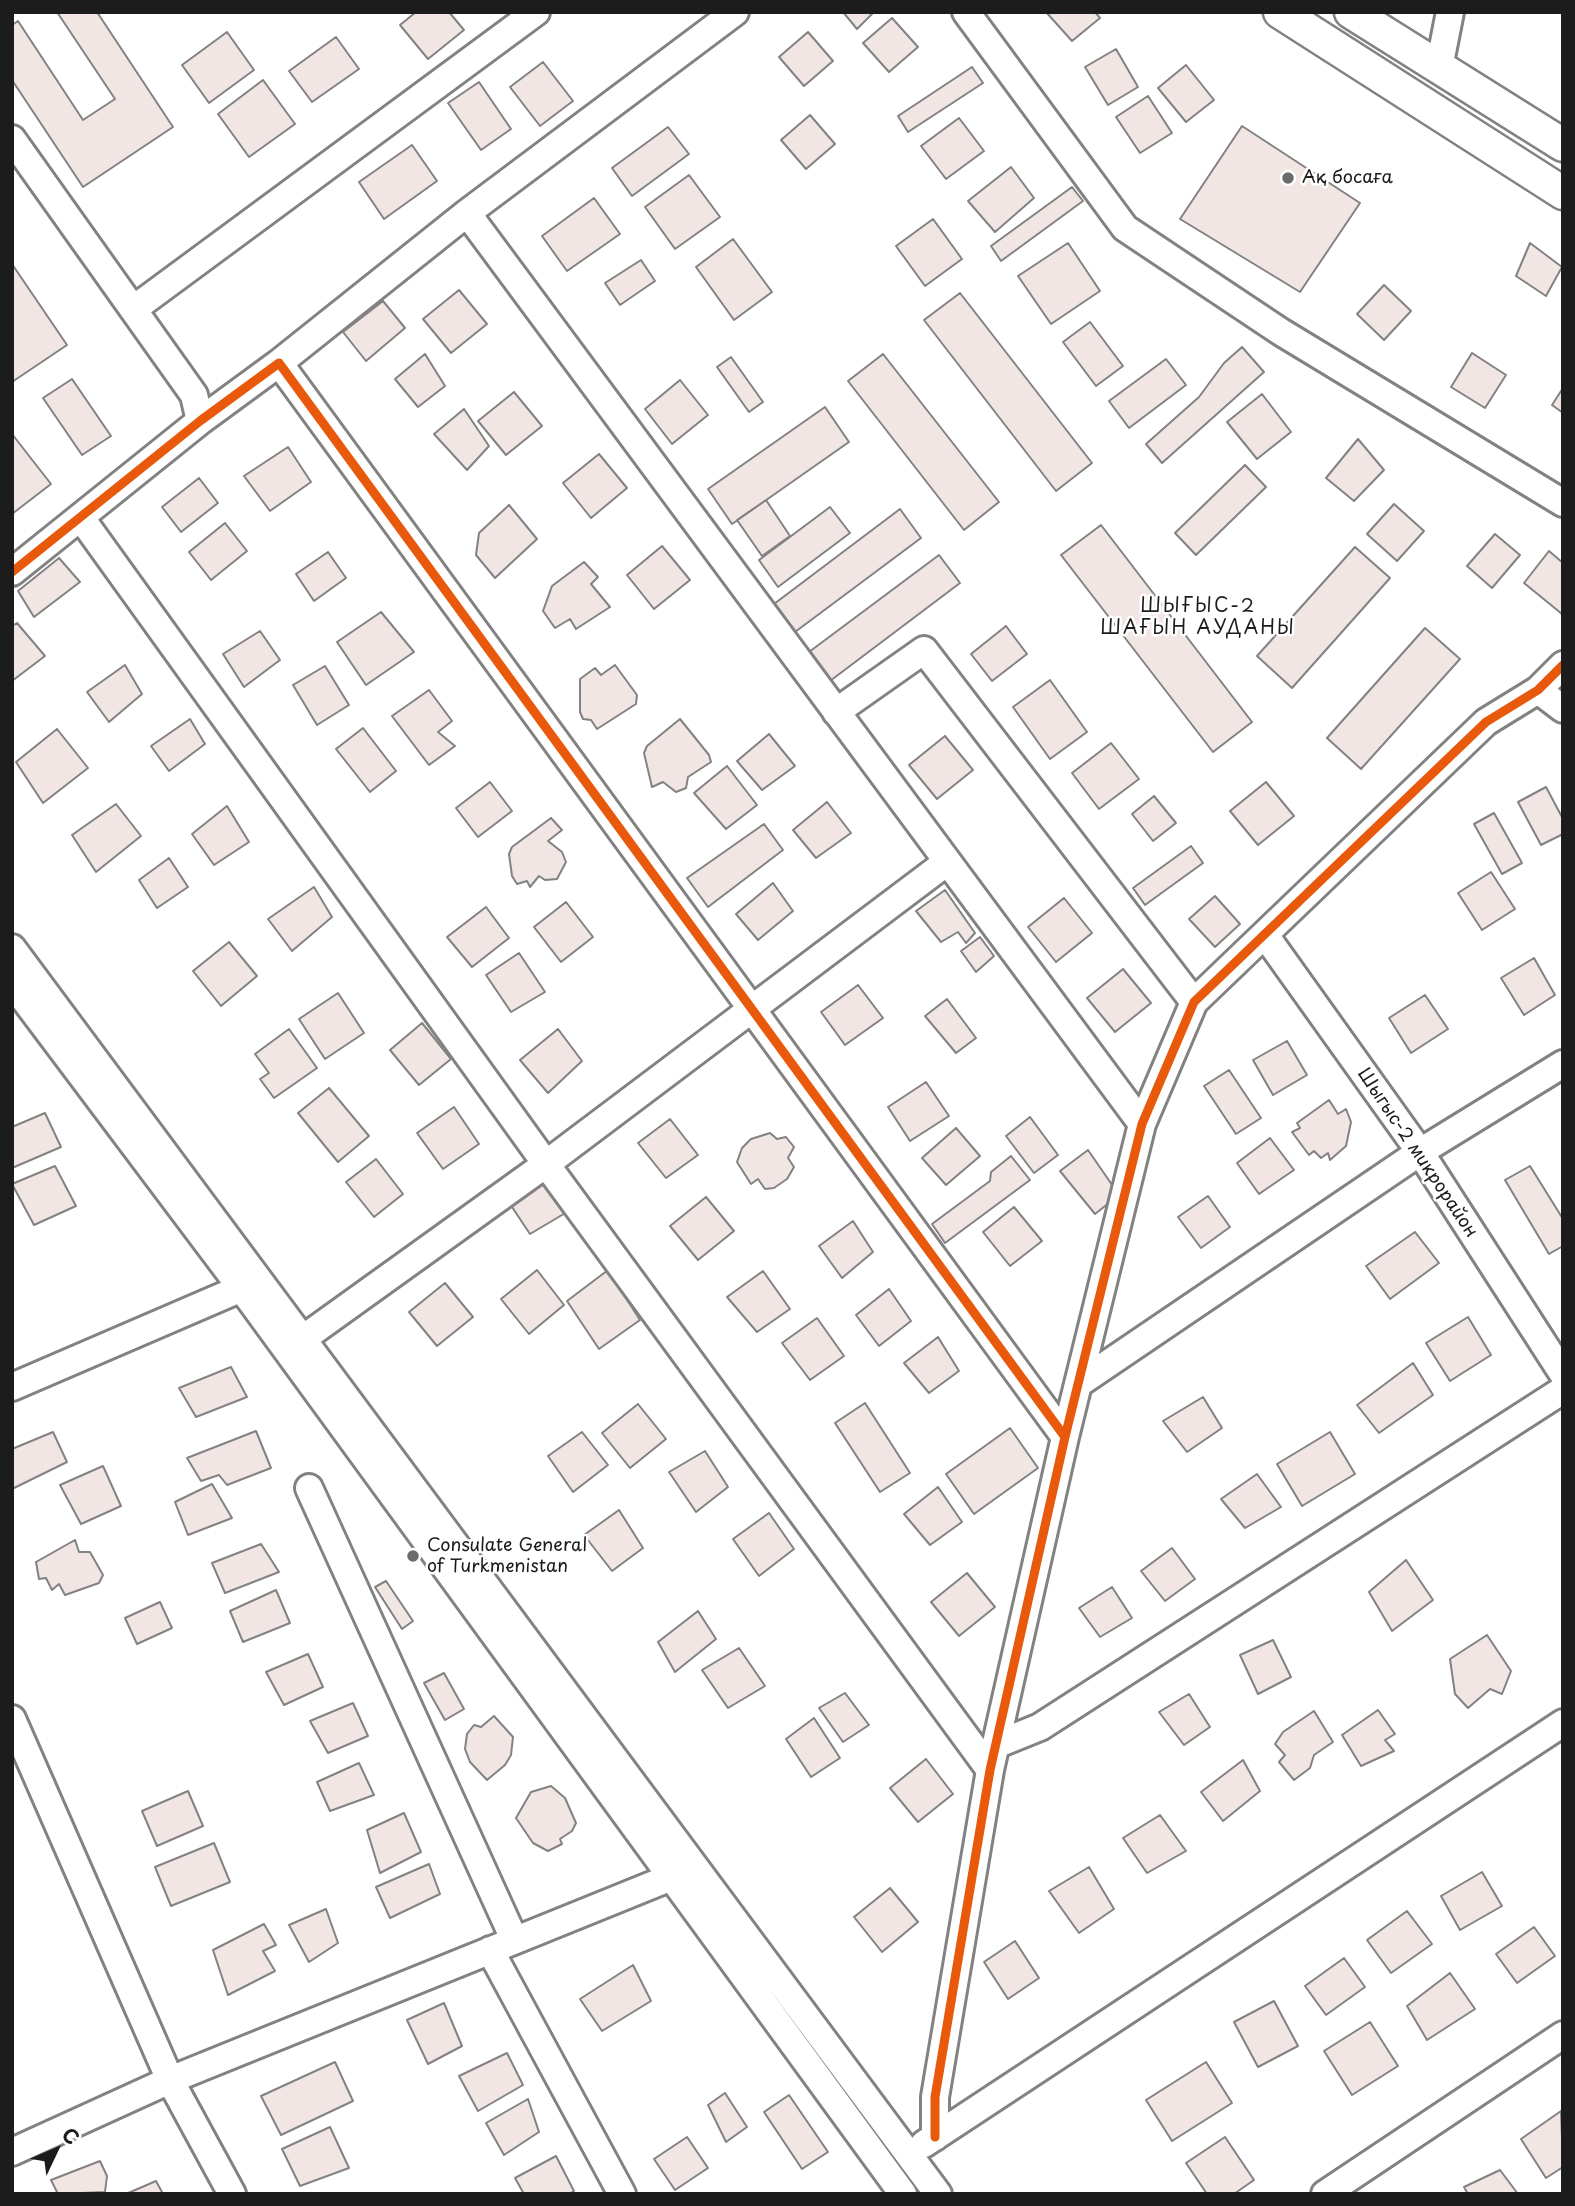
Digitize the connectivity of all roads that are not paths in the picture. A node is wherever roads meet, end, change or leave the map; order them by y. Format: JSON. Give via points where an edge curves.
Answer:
{"nodes":[{"id":1,"x":536,"y":12,"type":"edge"},
{"id":2,"x":735,"y":12,"type":"edge"},
{"id":3,"x":966,"y":12,"type":"edge"},
{"id":4,"x":1280,"y":12,"type":"edge"},
{"id":5,"x":1351,"y":12,"type":"edge"},
{"id":6,"x":1450,"y":12,"type":"edge"},
{"id":7,"x":1439,"y":68,"type":"junction"},
{"id":8,"x":12,"y":139,"type":"edge"},
{"id":9,"x":1563,"y":145,"type":"edge"},
{"id":10,"x":1563,"y":193,"type":"edge"},
{"id":11,"x":467,"y":213,"type":"junction"},
{"id":12,"x":135,"y":308,"type":"junction"},
{"id":13,"x":279,"y":363,"type":"junction"},
{"id":14,"x":200,"y":421,"type":"junction"},
{"id":15,"x":1563,"y":503,"type":"edge"},
{"id":16,"x":81,"y":519,"type":"junction"},
{"id":17,"x":12,"y":572,"type":"edge"},
{"id":18,"x":1563,"y":665,"type":"edge"},
{"id":19,"x":1538,"y":690,"type":"junction"},
{"id":20,"x":1563,"y":709,"type":"edge"},
{"id":21,"x":836,"y":712,"type":"junction"},
{"id":22,"x":947,"y":862,"type":"junction"},
{"id":23,"x":1265,"y":935,"type":"junction"},
{"id":24,"x":12,"y":948,"type":"edge"},
{"id":25,"x":12,"y":983,"type":"edge"},
{"id":26,"x":1194,"y":1002,"type":"junction"},
{"id":27,"x":752,"y":1006,"type":"junction"},
{"id":28,"x":1563,"y":1064,"type":"edge"},
{"id":29,"x":1142,"y":1124,"type":"junction"},
{"id":30,"x":1420,"y":1152,"type":"junction"},
{"id":31,"x":546,"y":1164,"type":"junction"},
{"id":32,"x":252,"y":1284,"type":"junction"},
{"id":33,"x":295,"y":1344,"type":"junction"},
{"id":34,"x":1563,"y":1374,"type":"edge"},
{"id":35,"x":1078,"y":1384,"type":"junction"},
{"id":36,"x":12,"y":1387,"type":"edge"},
{"id":37,"x":1563,"y":1390,"type":"edge"},
{"id":38,"x":1065,"y":1437,"type":"junction"},
{"id":39,"x":309,"y":1488,"type":"dead end"},
{"id":40,"x":12,"y":1719,"type":"edge"},
{"id":41,"x":1563,"y":1723,"type":"edge"},
{"id":42,"x":998,"y":1744,"type":"junction"},
{"id":43,"x":990,"y":1770,"type":"junction"},
{"id":44,"x":685,"y":1872,"type":"junction"},
{"id":45,"x":514,"y":1939,"type":"junction"},
{"id":46,"x":490,"y":1950,"type":"junction"},
{"id":47,"x":1563,"y":2035,"type":"edge"},
{"id":48,"x":170,"y":2080,"type":"junction"},
{"id":49,"x":935,"y":2137,"type":"junction"},
{"id":50,"x":12,"y":2152,"type":"edge"},
{"id":51,"x":908,"y":2154,"type":"junction"},
{"id":52,"x":886,"y":2171,"type":"junction"},
{"id":53,"x":232,"y":2194,"type":"edge"},
{"id":54,"x":622,"y":2194,"type":"edge"},
{"id":55,"x":903,"y":2194,"type":"edge"},
{"id":56,"x":938,"y":2194,"type":"edge"},
{"id":57,"x":1325,"y":2194,"type":"edge"}],
"edges":[{"from":1,"to":12,"type":"street"},
{"from":2,"to":11,"type":"street"},
{"from":3,"to":15,"type":"street","via":[[1125,228],[1281,332]]},
{"from":4,"to":10,"type":"main road"},
{"from":5,"to":7,"type":"main road"},
{"from":6,"to":7,"type":"street"},
{"from":7,"to":9,"type":"main road"},
{"from":8,"to":12,"type":"street"},
{"from":11,"to":13,"type":"street"},
{"from":11,"to":21,"type":"street"},
{"from":12,"to":14,"type":"street","via":[[194,395]]},
{"from":13,"to":14,"type":"street"},
{"from":13,"to":27,"type":"street"},
{"from":14,"to":16,"type":"street"},
{"from":16,"to":17,"type":"street"},
{"from":16,"to":31,"type":"street"},
{"from":18,"to":19,"type":"street"},
{"from":19,"to":20,"type":"street"},
{"from":19,"to":23,"type":"street","via":[[1486,722]]},
{"from":21,"to":22,"type":"street"},
{"from":21,"to":26,"type":"street","via":[[924,650]]},
{"from":22,"to":27,"type":"street"},
{"from":22,"to":29,"type":"street"},
{"from":23,"to":26,"type":"street"},
{"from":23,"to":30,"type":"street","name":"Шыгыс-2 микрорайон"},
{"from":24,"to":32,"type":"street"},
{"from":25,"to":32,"type":"street"},
{"from":26,"to":29,"type":"street"},
{"from":27,"to":31,"type":"street"},
{"from":27,"to":38,"type":"street"},
{"from":28,"to":30,"type":"street"},
{"from":29,"to":35,"type":"street"},
{"from":30,"to":34,"type":"street","name":"Шыгыс-2 микрорайон"},
{"from":30,"to":35,"type":"street"},
{"from":31,"to":33,"type":"street"},
{"from":31,"to":43,"type":"street"},
{"from":32,"to":33,"type":"street"},
{"from":32,"to":36,"type":"street"},
{"from":33,"to":44,"type":"street"},
{"from":35,"to":38,"type":"street"},
{"from":37,"to":42,"type":"street","via":[[1040,1727]]},
{"from":38,"to":42,"type":"street"},
{"from":39,"to":45,"type":"street"},
{"from":40,"to":48,"type":"street"},
{"from":41,"to":49,"type":"street"},
{"from":42,"to":43,"type":"street"},
{"from":43,"to":49,"type":"street","via":[[934,2097]]},
{"from":44,"to":45,"type":"street"},
{"from":44,"to":51,"type":"street"},
{"from":44,"to":52,"type":"street"},
{"from":45,"to":46,"type":"street"},
{"from":46,"to":48,"type":"street"},
{"from":46,"to":54,"type":"street"},
{"from":47,"to":57,"type":"street"},
{"from":48,"to":50,"type":"street"},
{"from":48,"to":53,"type":"street"},
{"from":49,"to":51,"type":"street"},
{"from":51,"to":52,"type":"street"},
{"from":51,"to":56,"type":"street"},
{"from":52,"to":55,"type":"street"}]}
